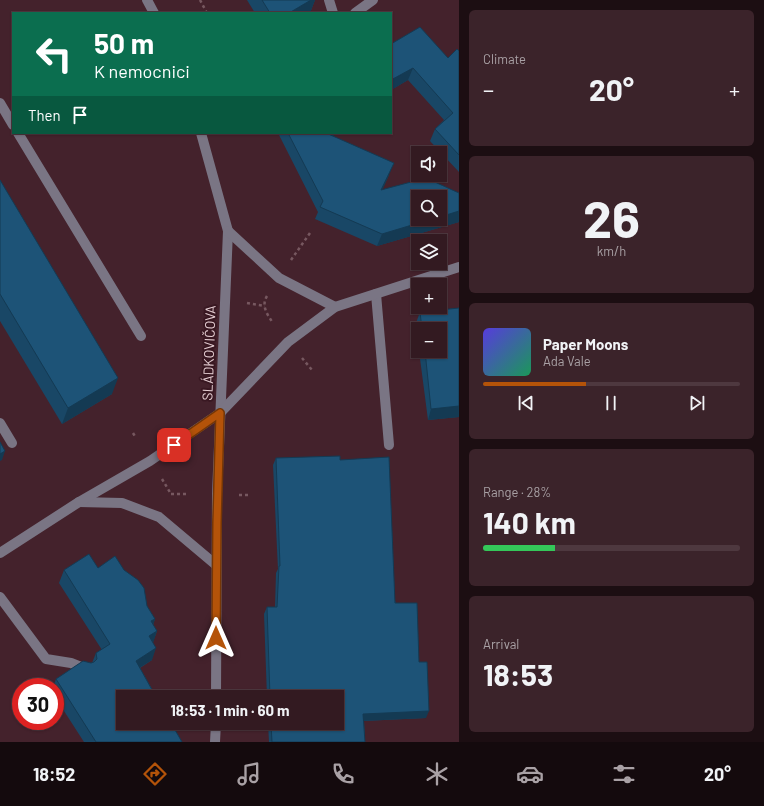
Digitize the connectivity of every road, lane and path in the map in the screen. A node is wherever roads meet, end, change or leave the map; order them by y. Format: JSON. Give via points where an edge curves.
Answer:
{"nodes":[{"id":1,"x":147,"y":0,"type":"edge"},
{"id":2,"x":200,"y":0,"type":"edge"},
{"id":3,"x":329,"y":0,"type":"edge"},
{"id":4,"x":373,"y":0,"type":"edge"},
{"id":5,"x":153,"y":12,"type":"edge"},
{"id":6,"x":206,"y":12,"type":"edge"},
{"id":7,"x":333,"y":12,"type":"edge"},
{"id":8,"x":357,"y":12,"type":"edge"},
{"id":9,"x":0,"y":103,"type":"edge"},
{"id":10,"x":12,"y":123,"type":"edge"},
{"id":11,"x":19,"y":134,"type":"edge"},
{"id":12,"x":201,"y":134,"type":"edge"},
{"id":13,"x":228,"y":231,"type":"junction"},
{"id":14,"x":310,"y":233,"type":"dead end"},
{"id":15,"x":288,"y":263,"type":"dead end"},
{"id":16,"x":459,"y":267,"type":"edge"},
{"id":17,"x":269,"y":294,"type":"dead end"},
{"id":18,"x":376,"y":294,"type":"junction"},
{"id":19,"x":247,"y":304,"type":"dead end"},
{"id":20,"x":265,"y":306,"type":"junction"},
{"id":21,"x":335,"y":307,"type":"junction"},
{"id":22,"x":273,"y":323,"type":"dead end"},
{"id":23,"x":141,"y":336,"type":"dead end"},
{"id":24,"x":301,"y":357,"type":"dead end"},
{"id":25,"x":312,"y":370,"type":"dead end"},
{"id":26,"x":220,"y":413,"type":"junction"},
{"id":27,"x":0,"y":423,"type":"edge"},
{"id":28,"x":133,"y":433,"type":"dead end"},
{"id":29,"x":136,"y":438,"type":"dead end"},
{"id":30,"x":12,"y":443,"type":"dead end"},
{"id":31,"x":390,"y":445,"type":"dead end"},
{"id":32,"x":161,"y":478,"type":"dead end"},
{"id":33,"x":188,"y":494,"type":"dead end"},
{"id":34,"x":238,"y":495,"type":"dead end"},
{"id":35,"x":249,"y":495,"type":"dead end"},
{"id":36,"x":79,"y":502,"type":"junction"},
{"id":37,"x":0,"y":553,"type":"edge"},
{"id":38,"x":216,"y":565,"type":"junction"},
{"id":39,"x":0,"y":597,"type":"edge"},
{"id":40,"x":86,"y":669,"type":"edge"},
{"id":41,"x":216,"y":690,"type":"edge"},
{"id":42,"x":216,"y":730,"type":"edge"},
{"id":43,"x":215,"y":742,"type":"edge"}],
"edges":[{"from":1,"to":5,"type":"street"},
{"from":2,"to":6,"type":"path"},
{"from":3,"to":7,"type":"street"},
{"from":4,"to":8,"type":"street"},
{"from":9,"to":10,"type":"street"},
{"from":11,"to":23,"type":"street"},
{"from":12,"to":13,"type":"street","name":"SLÁDKOVIČOVA"},
{"from":13,"to":21,"type":"street","via":[[279,278]]},
{"from":13,"to":26,"type":"street","name":"SLÁDKOVIČOVA"},
{"from":14,"to":15,"type":"path"},
{"from":16,"to":18,"type":"street"},
{"from":17,"to":20,"type":"path","via":[[265,299]]},
{"from":18,"to":21,"type":"street"},
{"from":18,"to":31,"type":"street"},
{"from":19,"to":20,"type":"path"},
{"from":20,"to":22,"type":"path","via":[[265,311]]},
{"from":21,"to":26,"type":"street","via":[[288,342]]},
{"from":24,"to":25,"type":"path"},
{"from":26,"to":36,"type":"street","via":[[150,461]]},
{"from":26,"to":38,"type":"street","name":"SLÁDKOVIČOVA"},
{"from":27,"to":30,"type":"street"},
{"from":28,"to":29,"type":"path"},
{"from":32,"to":33,"type":"path","via":[[171,494]]},
{"from":34,"to":35,"type":"path"},
{"from":36,"to":37,"type":"street"},
{"from":36,"to":38,"type":"street","via":[[122,504],[159,517]]},
{"from":38,"to":41,"type":"street","name":"SLÁDKOVIČOVA"},
{"from":39,"to":40,"type":"street","via":[[46,659],[71,663]]},
{"from":42,"to":43,"type":"street"}]}
